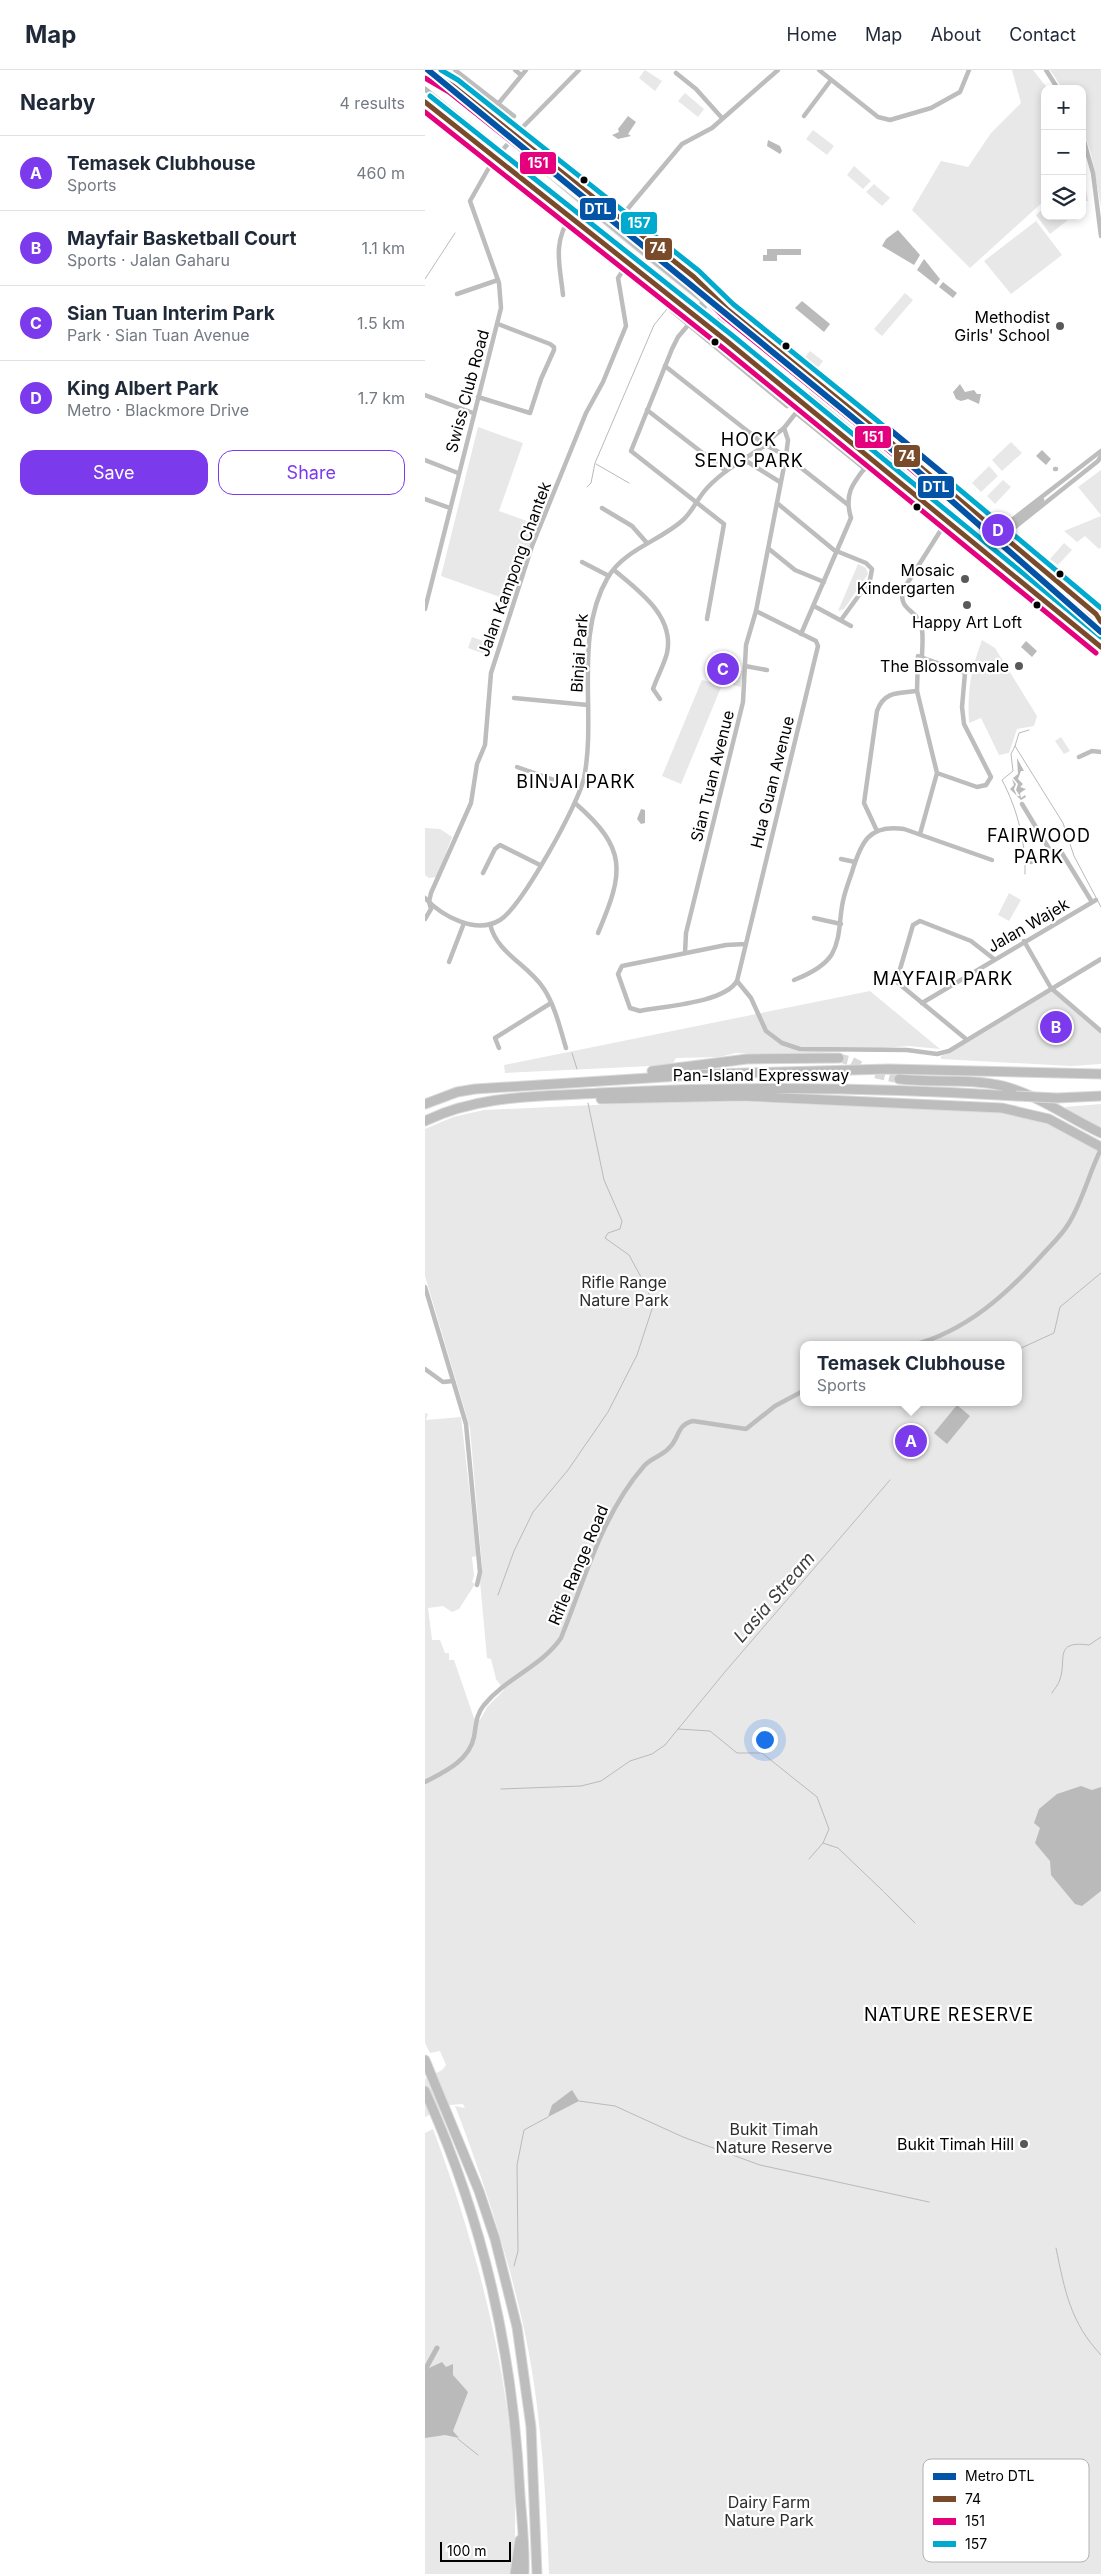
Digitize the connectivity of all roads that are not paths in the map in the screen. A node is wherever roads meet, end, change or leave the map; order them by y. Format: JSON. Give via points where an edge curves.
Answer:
{"nodes":[{"id":1,"x":425,"y":70,"type":"edge"},
{"id":2,"x":455,"y":70,"type":"edge"},
{"id":3,"x":515,"y":70,"type":"edge"},
{"id":4,"x":525,"y":70,"type":"edge"},
{"id":5,"x":778,"y":70,"type":"edge"},
{"id":6,"x":819,"y":70,"type":"edge"},
{"id":7,"x":969,"y":70,"type":"edge"},
{"id":8,"x":1046,"y":70,"type":"edge"},
{"id":9,"x":577,"y":71,"type":"edge"},
{"id":10,"x":676,"y":73,"type":"dead end"},
{"id":11,"x":521,"y":75,"type":"junction"},
{"id":12,"x":831,"y":80,"type":"junction"},
{"id":13,"x":1055,"y":85,"type":"edge"},
{"id":14,"x":425,"y":102,"type":"edge"},
{"id":15,"x":498,"y":104,"type":"junction"},
{"id":16,"x":514,"y":116,"type":"dead end"},
{"id":17,"x":804,"y":116,"type":"dead end"},
{"id":18,"x":723,"y":118,"type":"junction"},
{"id":19,"x":511,"y":140,"type":"junction"},
{"id":20,"x":1086,"y":148,"type":"edge"},
{"id":21,"x":498,"y":156,"type":"junction"},
{"id":22,"x":571,"y":216,"type":"junction"},
{"id":23,"x":620,"y":219,"type":"junction"},
{"id":24,"x":1101,"y":236,"type":"edge"},
{"id":25,"x":659,"y":250,"type":"junction"},
{"id":26,"x":628,"y":263,"type":"junction"},
{"id":27,"x":659,"y":263,"type":"junction"},
{"id":28,"x":498,"y":280,"type":"junction"},
{"id":29,"x":457,"y":294,"type":"dead end"},
{"id":30,"x":563,"y":295,"type":"dead end"},
{"id":31,"x":705,"y":299,"type":"junction"},
{"id":32,"x":672,"y":311,"type":"dead end"},
{"id":33,"x":695,"y":317,"type":"junction"},
{"id":34,"x":728,"y":318,"type":"junction"},
{"id":35,"x":497,"y":324,"type":"junction"},
{"id":36,"x":688,"y":324,"type":"junction"},
{"id":37,"x":717,"y":334,"type":"junction"},
{"id":38,"x":665,"y":366,"type":"junction"},
{"id":39,"x":808,"y":374,"type":"junction"},
{"id":40,"x":807,"y":383,"type":"junction"},
{"id":41,"x":425,"y":395,"type":"edge"},
{"id":42,"x":478,"y":397,"type":"junction"},
{"id":43,"x":803,"y":404,"type":"junction"},
{"id":44,"x":787,"y":406,"type":"dead end"},
{"id":45,"x":647,"y":410,"type":"junction"},
{"id":46,"x":473,"y":413,"type":"junction"},
{"id":47,"x":796,"y":413,"type":"junction"},
{"id":48,"x":784,"y":428,"type":"junction"},
{"id":49,"x":765,"y":445,"type":"junction"},
{"id":50,"x":1101,"y":452,"type":"edge"},
{"id":51,"x":785,"y":456,"type":"junction"},
{"id":52,"x":1101,"y":456,"type":"edge"},
{"id":53,"x":743,"y":459,"type":"junction"},
{"id":54,"x":425,"y":460,"type":"edge"},
{"id":55,"x":871,"y":460,"type":"junction"},
{"id":56,"x":865,"y":468,"type":"junction"},
{"id":57,"x":726,"y":471,"type":"junction"},
{"id":58,"x":458,"y":473,"type":"junction"},
{"id":59,"x":780,"y":482,"type":"junction"},
{"id":60,"x":425,"y":499,"type":"edge"},
{"id":61,"x":959,"y":501,"type":"junction"},
{"id":62,"x":697,"y":502,"type":"junction"},
{"id":63,"x":777,"y":503,"type":"junction"},
{"id":64,"x":847,"y":504,"type":"junction"},
{"id":65,"x":449,"y":508,"type":"junction"},
{"id":66,"x":602,"y":508,"type":"dead end"},
{"id":67,"x":961,"y":510,"type":"junction"},
{"id":68,"x":947,"y":522,"type":"junction"},
{"id":69,"x":985,"y":523,"type":"junction"},
{"id":70,"x":1007,"y":540,"type":"junction"},
{"id":71,"x":647,"y":543,"type":"junction"},
{"id":72,"x":769,"y":550,"type":"junction"},
{"id":73,"x":837,"y":551,"type":"junction"},
{"id":74,"x":582,"y":562,"type":"dead end"},
{"id":75,"x":614,"y":570,"type":"junction"},
{"id":76,"x":609,"y":576,"type":"junction"},
{"id":77,"x":824,"y":582,"type":"junction"},
{"id":78,"x":814,"y":606,"type":"junction"},
{"id":79,"x":1078,"y":607,"type":"junction"},
{"id":80,"x":425,"y":609,"type":"edge"},
{"id":81,"x":756,"y":611,"type":"junction"},
{"id":82,"x":707,"y":619,"type":"dead end"},
{"id":83,"x":841,"y":620,"type":"junction"},
{"id":84,"x":1067,"y":620,"type":"junction"},
{"id":85,"x":1101,"y":622,"type":"edge"},
{"id":86,"x":851,"y":626,"type":"dead end"},
{"id":87,"x":1101,"y":626,"type":"edge"},
{"id":88,"x":801,"y":634,"type":"junction"},
{"id":89,"x":1101,"y":647,"type":"edge"},
{"id":90,"x":920,"y":656,"type":"junction"},
{"id":91,"x":745,"y":666,"type":"junction"},
{"id":92,"x":767,"y":670,"type":"dead end"},
{"id":93,"x":917,"y":691,"type":"junction"},
{"id":94,"x":515,"y":698,"type":"dead end"},
{"id":95,"x":660,"y":699,"type":"dead end"},
{"id":96,"x":588,"y":705,"type":"junction"},
{"id":97,"x":1101,"y":752,"type":"edge"},
{"id":98,"x":1079,"y":757,"type":"dead end"},
{"id":99,"x":517,"y":767,"type":"dead end"},
{"id":100,"x":937,"y":773,"type":"junction"},
{"id":101,"x":580,"y":789,"type":"junction"},
{"id":102,"x":575,"y":803,"type":"junction"},
{"id":103,"x":1022,"y":804,"type":"dead end"},
{"id":104,"x":877,"y":831,"type":"junction"},
{"id":105,"x":919,"y":834,"type":"junction"},
{"id":106,"x":1051,"y":852,"type":"junction"},
{"id":107,"x":841,"y":859,"type":"dead end"},
{"id":108,"x":993,"y":860,"type":"dead end"},
{"id":109,"x":855,"y":862,"type":"junction"},
{"id":110,"x":1031,"y":862,"type":"dead end"},
{"id":111,"x":540,"y":865,"type":"junction"},
{"id":112,"x":483,"y":873,"type":"dead end"},
{"id":113,"x":427,"y":900,"type":"edge"},
{"id":114,"x":814,"y":918,"type":"dead end"},
{"id":115,"x":425,"y":919,"type":"edge"},
{"id":116,"x":464,"y":924,"type":"junction"},
{"id":117,"x":490,"y":924,"type":"junction"},
{"id":118,"x":841,"y":924,"type":"junction"},
{"id":119,"x":598,"y":933,"type":"dead end"},
{"id":120,"x":1023,"y":941,"type":"junction"},
{"id":121,"x":745,"y":944,"type":"junction"},
{"id":122,"x":685,"y":953,"type":"junction"},
{"id":123,"x":994,"y":959,"type":"junction"},
{"id":124,"x":1101,"y":959,"type":"edge"},
{"id":125,"x":449,"y":962,"type":"dead end"},
{"id":126,"x":794,"y":980,"type":"dead end"},
{"id":127,"x":737,"y":981,"type":"junction"},
{"id":128,"x":1051,"y":988,"type":"junction"},
{"id":129,"x":551,"y":1003,"type":"junction"},
{"id":130,"x":922,"y":1003,"type":"junction"},
{"id":131,"x":1101,"y":1031,"type":"edge"},
{"id":132,"x":965,"y":1039,"type":"junction"},
{"id":133,"x":499,"y":1048,"type":"dead end"},
{"id":134,"x":565,"y":1048,"type":"dead end"},
{"id":135,"x":839,"y":1058,"type":"tunnel mouth"},
{"id":136,"x":1101,"y":1074,"type":"edge"},
{"id":137,"x":899,"y":1079,"type":"tunnel mouth"},
{"id":138,"x":537,"y":1083,"type":"junction"},
{"id":139,"x":1101,"y":1096,"type":"edge"},
{"id":140,"x":540,"y":1097,"type":"junction"},
{"id":141,"x":425,"y":1104,"type":"edge"},
{"id":142,"x":425,"y":1121,"type":"edge"},
{"id":143,"x":1101,"y":1133,"type":"edge"},
{"id":144,"x":1101,"y":1148,"type":"edge"},
{"id":145,"x":425,"y":1287,"type":"edge"},
{"id":146,"x":925,"y":1341,"type":"edge"},
{"id":147,"x":425,"y":1369,"type":"edge"},
{"id":148,"x":453,"y":1381,"type":"junction"},
{"id":149,"x":800,"y":1393,"type":"edge"},
{"id":150,"x":477,"y":1585,"type":"dead end"},
{"id":151,"x":425,"y":1782,"type":"edge"},
{"id":152,"x":425,"y":2060,"type":"edge"},
{"id":153,"x":425,"y":2092,"type":"edge"},
{"id":154,"x":522,"y":2522,"type":"junction"},
{"id":155,"x":537,"y":2573,"type":"edge"},
{"id":156,"x":515,"y":2574,"type":"edge"},
{"id":157,"x":524,"y":2574,"type":"edge"}],
"edges":[{"from":1,"to":19,"type":"highway"},
{"from":2,"to":15,"type":"street"},
{"from":3,"to":11,"type":"street"},
{"from":4,"to":11,"type":"street"},
{"from":5,"to":18,"type":"street"},
{"from":6,"to":12,"type":"street"},
{"from":7,"to":12,"type":"street","via":[[960,92],[931,108],[890,120],[878,117]]},
{"from":8,"to":13,"type":"street"},
{"from":9,"to":19,"type":"street"},
{"from":10,"to":18,"type":"street"},
{"from":11,"to":15,"type":"street"},
{"from":12,"to":17,"type":"street"},
{"from":14,"to":21,"type":"highway"},
{"from":15,"to":16,"type":"street"},
{"from":18,"to":23,"type":"street","via":[[707,132],[683,144]]},
{"from":19,"to":21,"type":"street"},
{"from":19,"to":23,"type":"highway"},
{"from":19,"to":27,"type":"highway"},
{"from":20,"to":24,"type":"street","via":[[1093,173]]},
{"from":21,"to":22,"type":"highway"},
{"from":21,"to":28,"type":"street","name":"Swiss Club Road","via":[[470,201]]},
{"from":22,"to":26,"type":"highway"},
{"from":22,"to":30,"type":"street","via":[[559,238]]},
{"from":23,"to":25,"type":"highway"},
{"from":25,"to":27,"type":"highway"},
{"from":25,"to":39,"type":"highway","via":[[694,277],[727,310]]},
{"from":26,"to":33,"type":"highway"},
{"from":26,"to":113,"type":"street","name":"Jalan Kampong Chantek","via":[[618,278],[626,326],[586,413],[532,546],[491,673],[485,745],[477,764],[471,803]]},
{"from":27,"to":31,"type":"highway"},
{"from":28,"to":29,"type":"street"},
{"from":28,"to":35,"type":"street","name":"Swiss Club Road","via":[[501,308]]},
{"from":31,"to":33,"type":"highway"},
{"from":31,"to":34,"type":"highway"},
{"from":32,"to":36,"type":"street"},
{"from":33,"to":36,"type":"street"},
{"from":33,"to":37,"type":"highway"},
{"from":34,"to":37,"type":"highway","via":[[720,321]]},
{"from":34,"to":40,"type":"highway"},
{"from":35,"to":42,"type":"street","name":"Swiss Club Road"},
{"from":35,"to":42,"type":"street","via":[[550,344],[554,350],[531,413]]},
{"from":36,"to":38,"type":"street"},
{"from":36,"to":44,"type":"street"},
{"from":37,"to":43,"type":"highway"},
{"from":38,"to":45,"type":"street"},
{"from":38,"to":49,"type":"street"},
{"from":39,"to":40,"type":"highway"},
{"from":39,"to":61,"type":"highway"},
{"from":40,"to":67,"type":"highway"},
{"from":41,"to":46,"type":"street"},
{"from":42,"to":46,"type":"street","name":"Swiss Club Road"},
{"from":43,"to":47,"type":"street","name":"Binjai Park"},
{"from":43,"to":55,"type":"highway"},
{"from":45,"to":57,"type":"street"},
{"from":45,"to":62,"type":"street","via":[[631,451]]},
{"from":46,"to":58,"type":"street","name":"Swiss Club Road"},
{"from":47,"to":48,"type":"street","name":"Binjai Park"},
{"from":47,"to":56,"type":"street"},
{"from":48,"to":49,"type":"street","name":"Binjai Park"},
{"from":48,"to":51,"type":"street","name":"Sian Tuan Avenue","via":[[788,440]]},
{"from":49,"to":51,"type":"street"},
{"from":49,"to":53,"type":"street","name":"Binjai Park"},
{"from":50,"to":69,"type":"street","via":[[1003,526],[997,528]]},
{"from":50,"to":70,"type":"street","via":[[1009,528]]},
{"from":51,"to":59,"type":"street","name":"Sian Tuan Avenue"},
{"from":51,"to":64,"type":"street"},
{"from":52,"to":70,"type":"street","via":[[1015,527]]},
{"from":53,"to":57,"type":"street","name":"Binjai Park"},
{"from":53,"to":59,"type":"street"},
{"from":54,"to":58,"type":"street"},
{"from":55,"to":56,"type":"street"},
{"from":55,"to":68,"type":"highway"},
{"from":56,"to":64,"type":"street","via":[[851,486]]},
{"from":57,"to":62,"type":"street","name":"Binjai Park","via":[[707,487]]},
{"from":58,"to":65,"type":"street","name":"Swiss Club Road"},
{"from":59,"to":63,"type":"street","name":"Sian Tuan Avenue"},
{"from":60,"to":65,"type":"street"},
{"from":61,"to":67,"type":"highway"},
{"from":61,"to":69,"type":"highway"},
{"from":62,"to":71,"type":"street","name":"Binjai Park","via":[[684,520]]},
{"from":62,"to":82,"type":"street","via":[[724,524]]},
{"from":63,"to":72,"type":"street","name":"Sian Tuan Avenue"},
{"from":63,"to":73,"type":"street"},
{"from":64,"to":73,"type":"street","via":[[851,518]]},
{"from":65,"to":80,"type":"street","name":"Swiss Club Road"},
{"from":66,"to":71,"type":"street","via":[[632,526]]},
{"from":67,"to":79,"type":"highway"},
{"from":68,"to":84,"type":"highway"},
{"from":68,"to":90,"type":"street","via":[[901,596],[907,609],[922,626]]},
{"from":69,"to":70,"type":"highway"},
{"from":70,"to":85,"type":"highway","via":[[1096,614]]},
{"from":71,"to":75,"type":"street","name":"Binjai Park"},
{"from":72,"to":77,"type":"street","via":[[795,570]]},
{"from":72,"to":81,"type":"street","name":"Sian Tuan Avenue"},
{"from":73,"to":77,"type":"street"},
{"from":73,"to":83,"type":"street","via":[[866,563],[872,572]]},
{"from":74,"to":76,"type":"street"},
{"from":75,"to":76,"type":"street","name":"Binjai Park"},
{"from":75,"to":95,"type":"street","via":[[647,598],[663,622],[667,653],[653,689]]},
{"from":76,"to":96,"type":"street","name":"Binjai Park","via":[[594,613]]},
{"from":77,"to":78,"type":"street"},
{"from":78,"to":83,"type":"street"},
{"from":78,"to":88,"type":"street"},
{"from":79,"to":84,"type":"highway","via":[[1082,614],[1080,620],[1075,623]]},
{"from":79,"to":87,"type":"highway"},
{"from":81,"to":88,"type":"street","name":"Hua Guan Avenue"},
{"from":81,"to":91,"type":"street","name":"Sian Tuan Avenue","via":[[746,645]]},
{"from":83,"to":86,"type":"street"},
{"from":84,"to":89,"type":"highway"},
{"from":88,"to":121,"type":"street","name":"Hua Guan Avenue","via":[[818,646]]},
{"from":90,"to":93,"type":"street"},
{"from":90,"to":100,"type":"street","via":[[965,673],[964,724],[991,777],[986,785],[977,787]]},
{"from":91,"to":92,"type":"street"},
{"from":91,"to":122,"type":"street","name":"Sian Tuan Avenue","via":[[743,702],[686,933]]},
{"from":93,"to":100,"type":"street"},
{"from":93,"to":104,"type":"street","via":[[887,694],[880,700],[864,802]]},
{"from":94,"to":96,"type":"street","name":"Binjai Park"},
{"from":96,"to":101,"type":"street","name":"Binjai Park","via":[[585,763]]},
{"from":97,"to":98,"type":"street","via":[[1092,751]]},
{"from":99,"to":101,"type":"street"},
{"from":100,"to":105,"type":"street"},
{"from":101,"to":102,"type":"street","name":"Binjai Park"},
{"from":102,"to":111,"type":"street","name":"Binjai Park"},
{"from":102,"to":119,"type":"street","via":[[604,831],[617,856],[613,896]]},
{"from":103,"to":106,"type":"street"},
{"from":104,"to":105,"type":"street","via":[[891,827]]},
{"from":104,"to":109,"type":"street","via":[[863,842]]},
{"from":105,"to":108,"type":"street"},
{"from":106,"to":110,"type":"street"},
{"from":106,"to":120,"type":"street","name":"Jalan Wajek","via":[[1063,852],[1094,901]]},
{"from":107,"to":109,"type":"street"},
{"from":109,"to":118,"type":"street","via":[[843,901]]},
{"from":111,"to":112,"type":"street","via":[[501,845],[495,849]]},
{"from":111,"to":117,"type":"street","name":"Binjai Park","via":[[510,910],[499,921]]},
{"from":113,"to":115,"type":"street","name":"Jalan Kampong Chantek","via":[[431,908]]},
{"from":113,"to":116,"type":"street"},
{"from":114,"to":118,"type":"street"},
{"from":116,"to":117,"type":"street"},
{"from":116,"to":125,"type":"street"},
{"from":117,"to":129,"type":"street","via":[[496,942],[536,979]]},
{"from":118,"to":126,"type":"street","via":[[831,956],[813,971]]},
{"from":120,"to":123,"type":"street","name":"Jalan Wajek"},
{"from":120,"to":128,"type":"street"},
{"from":121,"to":122,"type":"street"},
{"from":121,"to":127,"type":"street","name":"Hua Guan Avenue"},
{"from":122,"to":127,"type":"street","via":[[621,968],[618,974],[632,1010],[716,996],[733,988]]},
{"from":123,"to":130,"type":"street","name":"Jalan Wajek"},
{"from":123,"to":130,"type":"street","via":[[971,941],[916,921],[897,981]]},
{"from":124,"to":128,"type":"street"},
{"from":127,"to":132,"type":"street","via":[[751,998],[763,1026],[775,1039],[789,1047],[913,1050],[937,1054],[949,1051]]},
{"from":128,"to":131,"type":"street"},
{"from":128,"to":132,"type":"street"},
{"from":129,"to":133,"type":"street","via":[[495,1038]]},
{"from":129,"to":134,"type":"street"},
{"from":130,"to":132,"type":"street"},
{"from":135,"to":138,"type":"highway","via":[[747,1060],[658,1071],[587,1075]]},
{"from":136,"to":138,"type":"highway","name":"Pan-Island Expressway","via":[[911,1068]]},
{"from":137,"to":143,"type":"highway","via":[[976,1081],[1003,1086]]},
{"from":138,"to":141,"type":"highway","name":"Pan-Island Expressway","via":[[457,1092]]},
{"from":139,"to":140,"type":"highway","name":"Pan-Island Expressway","bridge":true,"via":[[1057,1098],[917,1090],[760,1088]]},
{"from":140,"to":142,"type":"highway","name":"Pan-Island Expressway","via":[[477,1102]]},
{"from":140,"to":144,"type":"highway","via":[[590,1100],[741,1096],[1002,1108],[1049,1119]]},
{"from":144,"to":146,"type":"street","via":[[1070,1222],[1030,1268],[998,1300],[947,1334]]},
{"from":145,"to":148,"type":"street"},
{"from":147,"to":148,"type":"street","via":[[443,1382]]},
{"from":148,"to":150,"type":"street","via":[[467,1433],[481,1572]]},
{"from":149,"to":151,"type":"street","name":"Rifle Range Road","via":[[775,1406],[745,1429],[693,1421],[685,1423],[672,1446],[648,1461],[624,1492],[607,1523],[561,1638],[552,1651],[513,1678],[484,1704],[465,1756]]},
{"from":152,"to":155,"type":"highway","via":[[479,2191],[517,2327],[531,2427]]},
{"from":153,"to":154,"type":"highway","via":[[452,2152],[492,2280],[512,2385]]},
{"from":154,"to":156,"type":"highway"},
{"from":154,"to":157,"type":"highway"}]}
